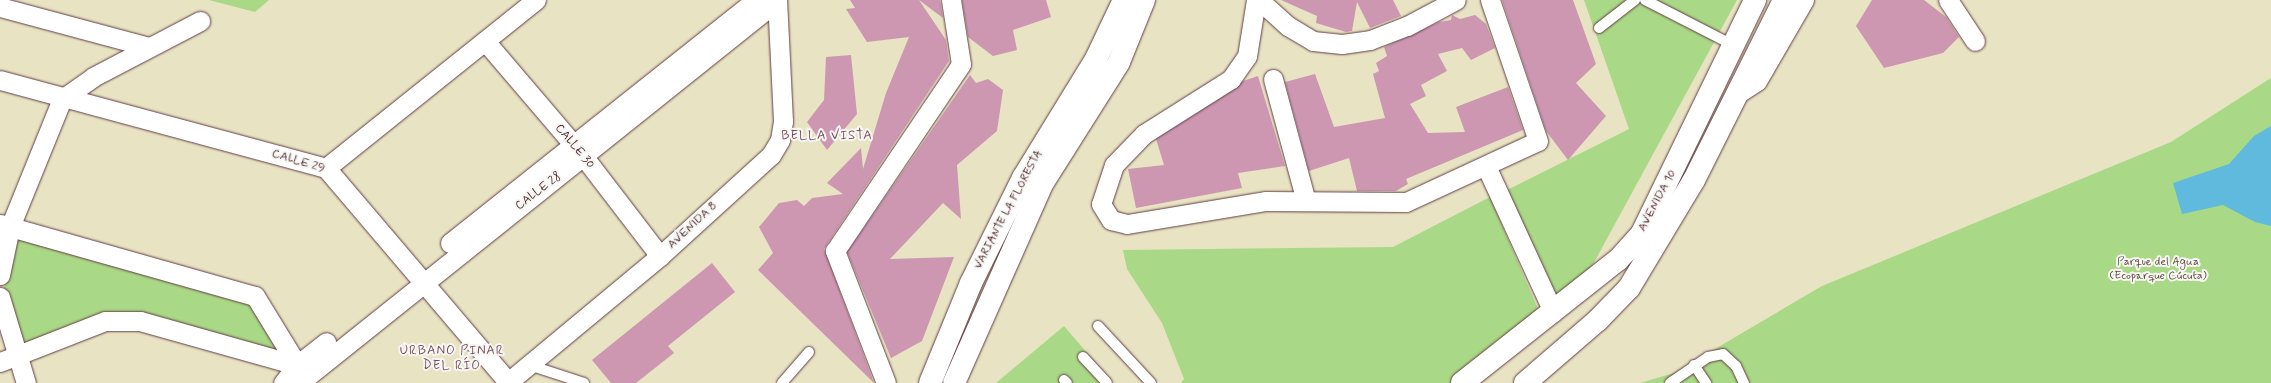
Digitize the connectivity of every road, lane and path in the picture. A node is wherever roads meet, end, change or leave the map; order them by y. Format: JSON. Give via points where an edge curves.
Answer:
{"nodes":[{"id":1,"x":536,"y":0,"type":"edge"},
{"id":2,"x":951,"y":0,"type":"edge"},
{"id":3,"x":1124,"y":0,"type":"edge"},
{"id":4,"x":1144,"y":0,"type":"edge"},
{"id":5,"x":1258,"y":0,"type":"edge"},
{"id":6,"x":1456,"y":0,"type":"edge"},
{"id":7,"x":1490,"y":0,"type":"edge"},
{"id":8,"x":1635,"y":0,"type":"edge"},
{"id":9,"x":1646,"y":0,"type":"edge"},
{"id":10,"x":1755,"y":0,"type":"edge"},
{"id":11,"x":1784,"y":0,"type":"edge"},
{"id":12,"x":1804,"y":0,"type":"edge"},
{"id":13,"x":1948,"y":0,"type":"edge"},
{"id":14,"x":770,"y":5,"type":"edge"},
{"id":15,"x":0,"y":7,"type":"edge"},
{"id":16,"x":200,"y":21,"type":"dead end"},
{"id":17,"x":1599,"y":28,"type":"dead end"},
{"id":18,"x":485,"y":40,"type":"junction"},
{"id":19,"x":1975,"y":42,"type":"dead end"},
{"id":20,"x":1733,"y":45,"type":"junction"},
{"id":21,"x":149,"y":48,"type":"junction"},
{"id":22,"x":1273,"y":79,"type":"dead end"},
{"id":23,"x":0,"y":80,"type":"edge"},
{"id":24,"x":1734,"y":96,"type":"junction"},
{"id":25,"x":62,"y":99,"type":"junction"},
{"id":26,"x":579,"y":151,"type":"junction"},
{"id":27,"x":1486,"y":166,"type":"junction"},
{"id":28,"x":326,"y":168,"type":"junction"},
{"id":29,"x":1306,"y":201,"type":"junction"},
{"id":30,"x":5,"y":225,"type":"edge"},
{"id":31,"x":660,"y":256,"type":"junction"},
{"id":32,"x":0,"y":275,"type":"edge"},
{"id":33,"x":420,"y":275,"type":"junction"},
{"id":34,"x":0,"y":297,"type":"edge"},
{"id":35,"x":1553,"y":312,"type":"junction"},
{"id":36,"x":1098,"y":326,"type":"dead end"},
{"id":37,"x":809,"y":352,"type":"dead end"},
{"id":38,"x":1083,"y":357,"type":"dead end"},
{"id":39,"x":9,"y":359,"type":"edge"},
{"id":40,"x":529,"y":365,"type":"junction"},
{"id":41,"x":1694,"y":365,"type":"junction"},
{"id":42,"x":302,"y":377,"type":"edge"},
{"id":43,"x":26,"y":383,"type":"edge"},
{"id":44,"x":283,"y":383,"type":"edge"},
{"id":45,"x":509,"y":383,"type":"edge"},
{"id":46,"x":584,"y":383,"type":"edge"},
{"id":47,"x":782,"y":383,"type":"edge"},
{"id":48,"x":886,"y":383,"type":"edge"},
{"id":49,"x":930,"y":383,"type":"edge"},
{"id":50,"x":954,"y":383,"type":"edge"},
{"id":51,"x":1107,"y":383,"type":"edge"},
{"id":52,"x":1151,"y":383,"type":"edge"},
{"id":53,"x":1462,"y":383,"type":"edge"},
{"id":54,"x":1526,"y":383,"type":"edge"},
{"id":55,"x":1670,"y":383,"type":"edge"},
{"id":56,"x":1706,"y":383,"type":"edge"},
{"id":57,"x":1744,"y":383,"type":"edge"}],
"edges":[{"from":1,"to":18,"type":"street"},
{"from":2,"to":48,"type":"street","via":[[962,64],[835,251]]},
{"from":3,"to":49,"type":"main road","name":"VARIANTE LA FLORESTA","via":[[1096,59],[1023,178],[971,283]]},
{"from":4,"to":50,"type":"main road","name":"VARIANTE LA FLORESTA","via":[[1119,62],[1042,184]]},
{"from":5,"to":6,"type":"street","via":[[1288,26],[1313,41],[1342,44],[1370,40],[1407,26]]},
{"from":5,"to":29,"type":"street","via":[[1247,56],[1231,80],[1169,117],[1129,148],[1114,165],[1101,204],[1111,220],[1127,224],[1266,201]]},
{"from":7,"to":27,"type":"street","via":[[1538,141]]},
{"from":8,"to":17,"type":"lane"},
{"from":9,"to":20,"type":"lane"},
{"from":10,"to":20,"type":"main road","name":"AVENIDA 10"},
{"from":11,"to":24,"type":"main road","name":"AVENIDA 10"},
{"from":12,"to":24,"type":"street","via":[[1757,81]]},
{"from":13,"to":19,"type":"street"},
{"from":14,"to":26,"type":"street","name":"CALLE 28"},
{"from":14,"to":31,"type":"street","name":"AVENIDA 8","via":[[783,121],[780,140],[771,155]]},
{"from":15,"to":21,"type":"street"},
{"from":16,"to":21,"type":"street"},
{"from":18,"to":26,"type":"street","name":"CALLE 30"},
{"from":18,"to":28,"type":"street"},
{"from":20,"to":35,"type":"main road","name":"AVENIDA 10","via":[[1642,233],[1618,260]]},
{"from":21,"to":25,"type":"street","via":[[93,77]]},
{"from":22,"to":29,"type":"street"},
{"from":23,"to":25,"type":"street","name":"CALLE 29"},
{"from":24,"to":54,"type":"main road","name":"AVENIDA 10","via":[[1694,180],[1629,288],[1598,320]]},
{"from":25,"to":28,"type":"street","name":"CALLE 29"},
{"from":25,"to":30,"type":"street"},
{"from":26,"to":31,"type":"street","name":"CALLE 30"},
{"from":26,"to":33,"type":"street","name":"CALLE 28"},
{"from":27,"to":29,"type":"street","via":[[1406,202]]},
{"from":27,"to":35,"type":"street"},
{"from":28,"to":33,"type":"street","name":"CALLE 29"},
{"from":30,"to":32,"type":"street"},
{"from":30,"to":42,"type":"street","via":[[255,296]]},
{"from":31,"to":40,"type":"street","name":"AVENIDA 8"},
{"from":33,"to":42,"type":"street","name":"CALLE 28"},
{"from":33,"to":45,"type":"street","name":"CALLE 29"},
{"from":34,"to":39,"type":"street"},
{"from":35,"to":53,"type":"main road","name":"AVENIDA 10"},
{"from":36,"to":52,"type":"lane"},
{"from":37,"to":47,"type":"lane"},
{"from":38,"to":51,"type":"lane"},
{"from":39,"to":42,"type":"street","via":[[105,321],[140,321]]},
{"from":39,"to":43,"type":"street"},
{"from":40,"to":45,"type":"street","name":"AVENIDA 8"},
{"from":40,"to":46,"type":"lane"},
{"from":41,"to":55,"type":"lane"},
{"from":41,"to":56,"type":"lane"},
{"from":41,"to":57,"type":"lane","via":[[1723,354],[1736,366]]},
{"from":42,"to":44,"type":"street","name":"CALLE 28"}]}
